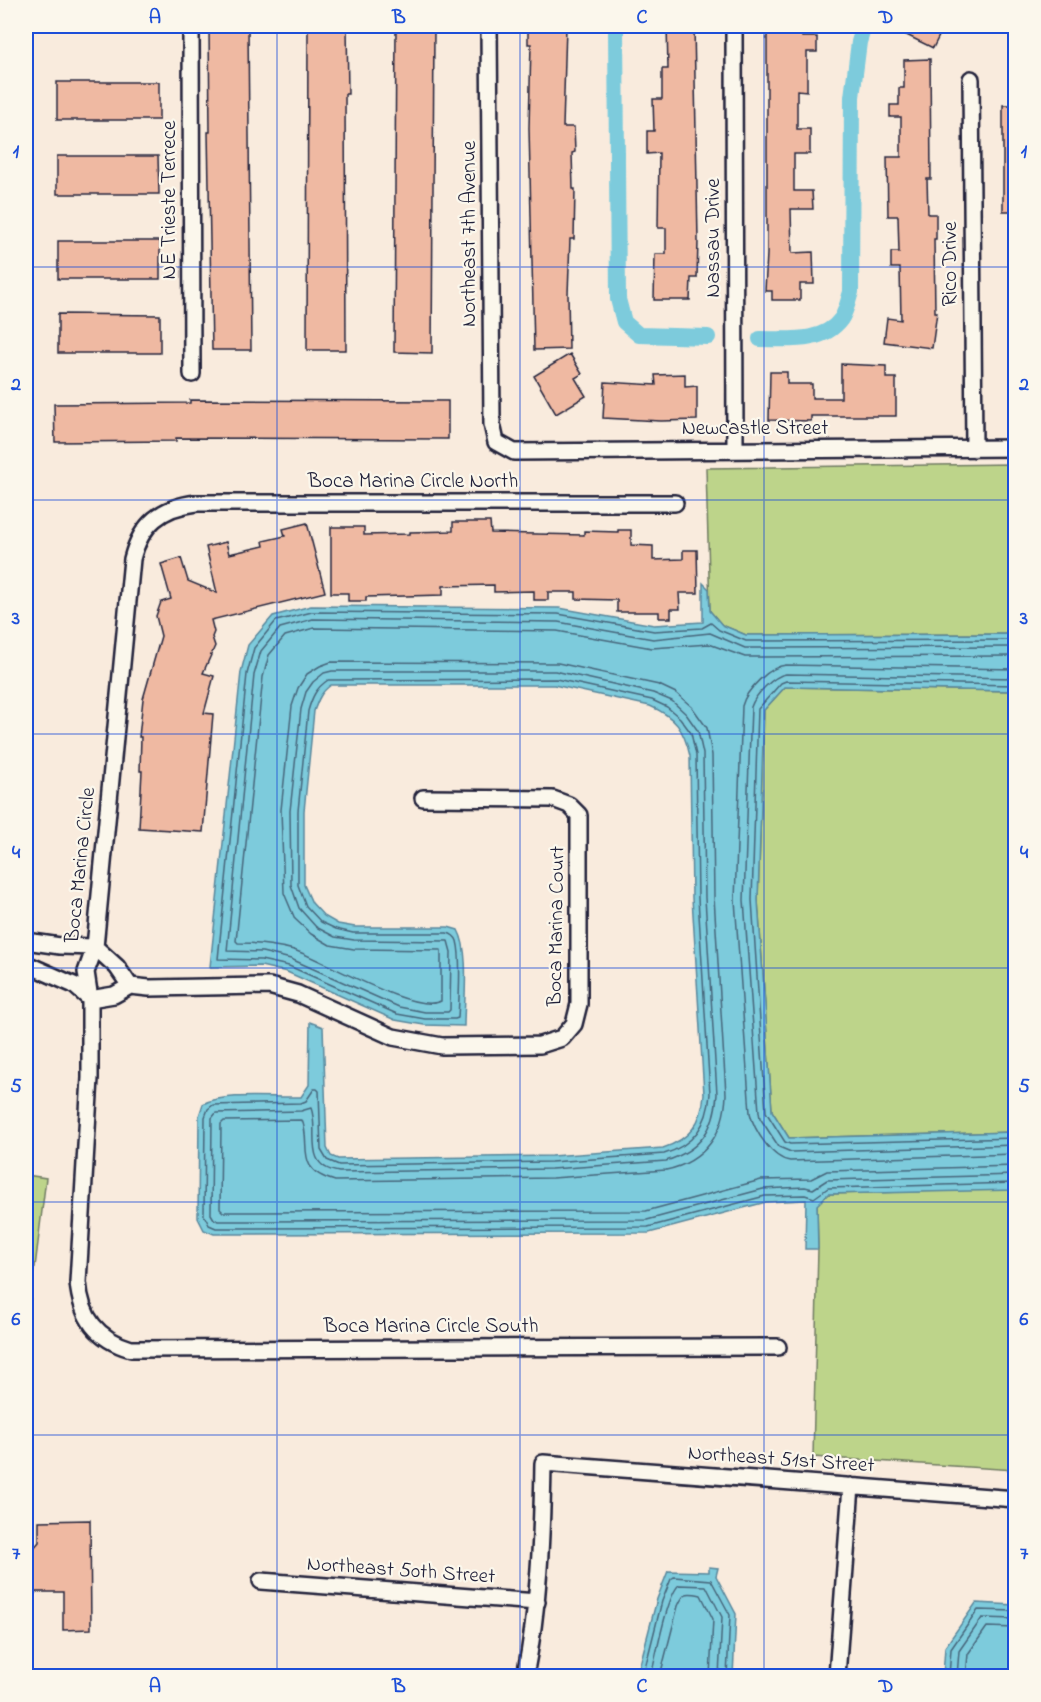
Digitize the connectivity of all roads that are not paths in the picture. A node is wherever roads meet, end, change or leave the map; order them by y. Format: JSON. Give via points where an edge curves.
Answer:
{"nodes":[{"id":1,"x":188,"y":26,"type":"edge"},
{"id":2,"x":489,"y":26,"type":"edge"},
{"id":3,"x":734,"y":26,"type":"edge"},
{"id":4,"x":971,"y":79,"type":"dead end"},
{"id":5,"x":192,"y":374,"type":"dead end"},
{"id":6,"x":496,"y":442,"type":"joint"},
{"id":7,"x":1016,"y":448,"type":"edge"},
{"id":8,"x":974,"y":449,"type":"junction"},
{"id":9,"x":735,"y":450,"type":"junction"},
{"id":10,"x":675,"y":503,"type":"dead end"},
{"id":11,"x":154,"y":519,"type":"joint"},
{"id":12,"x":423,"y":798,"type":"dead end"},
{"id":13,"x":26,"y":941,"type":"edge"},
{"id":14,"x":95,"y":947,"type":"junction"},
{"id":15,"x":26,"y":965,"type":"edge"},
{"id":16,"x":130,"y":986,"type":"junction"},
{"id":17,"x":90,"y":999,"type":"junction"},
{"id":18,"x":92,"y":1326,"type":"joint"},
{"id":19,"x":778,"y":1347,"type":"dead end"},
{"id":20,"x":852,"y":1486,"type":"junction"},
{"id":21,"x":1016,"y":1499,"type":"edge"},
{"id":22,"x":261,"y":1581,"type":"dead end"},
{"id":23,"x":537,"y":1602,"type":"junction"},
{"id":24,"x":525,"y":1677,"type":"edge"},
{"id":25,"x":837,"y":1677,"type":"edge"}],
"edges":[{"from":1,"to":5,"type":"street","name":"NE Trieste Terrece"},
{"from":2,"to":6,"type":"street","name":"Northeast 7th Avenue","via":[[492,424]]},
{"from":3,"to":9,"type":"street","name":"Nassau Drive"},
{"from":4,"to":8,"type":"street","name":"Rico Drive"},
{"from":6,"to":9,"type":"street","name":"Newcastle Street","via":[[514,452]]},
{"from":7,"to":8,"type":"street","name":"Newcastle Street"},
{"from":8,"to":9,"type":"street","name":"Newcastle Street"},
{"from":10,"to":11,"type":"street","name":"Boca Marina Circle North","via":[[197,503],[167,510]]},
{"from":11,"to":14,"type":"street","name":"Boca Marina Circle","via":[[136,544],[132,559]]},
{"from":12,"to":16,"type":"street","name":"Boca Marina Court","via":[[553,799],[579,815],[579,1004],[574,1024],[562,1038],[540,1045],[442,1046],[393,1037],[276,987]]},
{"from":13,"to":14,"type":"street"},
{"from":14,"to":16,"type":"street","via":[[117,967]]},
{"from":14,"to":17,"type":"street","name":"Boca Marina Circle","via":[[86,972]]},
{"from":15,"to":17,"type":"street","via":[[74,985]]},
{"from":16,"to":17,"type":"street","name":"Boca Marina Court","via":[[114,995]]},
{"from":17,"to":18,"type":"street","name":"Boca Marina Circle","via":[[90,1078],[78,1282],[79,1298]]},
{"from":18,"to":19,"type":"street","name":"Boca Marina Circle South","via":[[110,1341],[131,1349]]},
{"from":20,"to":21,"type":"street","name":"Northeast 51st Street"},
{"from":20,"to":23,"type":"street","name":"Northeast 51st Street","via":[[543,1463]]},
{"from":20,"to":25,"type":"street"},
{"from":22,"to":23,"type":"street","name":"Northeast 50th Street"},
{"from":23,"to":24,"type":"street"}]}
